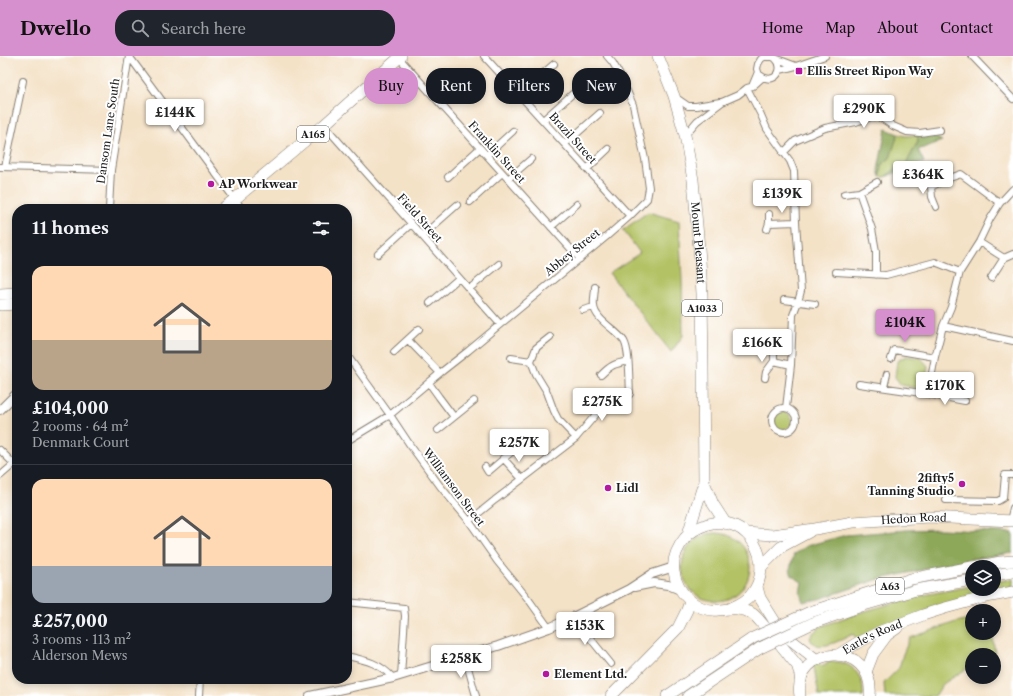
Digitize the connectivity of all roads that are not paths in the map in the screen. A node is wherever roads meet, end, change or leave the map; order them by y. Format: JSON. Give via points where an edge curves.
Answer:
{"nodes":[{"id":1,"x":129,"y":56,"type":"edge"},
{"id":2,"x":607,"y":56,"type":"edge"},
{"id":3,"x":658,"y":56,"type":"edge"},
{"id":4,"x":825,"y":56,"type":"edge"},
{"id":5,"x":972,"y":56,"type":"edge"},
{"id":6,"x":400,"y":57,"type":"edge"},
{"id":7,"x":486,"y":57,"type":"edge"},
{"id":8,"x":762,"y":57,"type":"edge"},
{"id":9,"x":775,"y":58,"type":"junction"},
{"id":10,"x":554,"y":64,"type":"dead end"},
{"id":11,"x":796,"y":66,"type":"junction"},
{"id":12,"x":496,"y":68,"type":"edge"},
{"id":13,"x":549,"y":68,"type":"edge"},
{"id":14,"x":780,"y":70,"type":"junction"},
{"id":15,"x":760,"y":75,"type":"junction"},
{"id":16,"x":23,"y":81,"type":"dead end"},
{"id":17,"x":750,"y":87,"type":"junction"},
{"id":18,"x":572,"y":94,"type":"edge"},
{"id":19,"x":674,"y":96,"type":"junction"},
{"id":20,"x":1013,"y":99,"type":"edge"},
{"id":21,"x":722,"y":102,"type":"junction"},
{"id":22,"x":528,"y":104,"type":"edge"},
{"id":23,"x":600,"y":113,"type":"dead end"},
{"id":24,"x":543,"y":120,"type":"junction"},
{"id":25,"x":324,"y":125,"type":"junction"},
{"id":26,"x":940,"y":130,"type":"dead end"},
{"id":27,"x":513,"y":131,"type":"dead end"},
{"id":28,"x":685,"y":135,"type":"junction"},
{"id":29,"x":565,"y":144,"type":"junction"},
{"id":30,"x":480,"y":148,"type":"junction"},
{"id":31,"x":608,"y":149,"type":"dead end"},
{"id":32,"x":783,"y":153,"type":"junction"},
{"id":33,"x":487,"y":155,"type":"junction"},
{"id":34,"x":531,"y":159,"type":"dead end"},
{"id":35,"x":2,"y":167,"type":"edge"},
{"id":36,"x":587,"y":169,"type":"junction"},
{"id":37,"x":111,"y":170,"type":"junction"},
{"id":38,"x":502,"y":173,"type":"junction"},
{"id":39,"x":448,"y":177,"type":"dead end"},
{"id":40,"x":924,"y":177,"type":"dead end"},
{"id":41,"x":508,"y":179,"type":"junction"},
{"id":42,"x":877,"y":182,"type":"dead end"},
{"id":43,"x":931,"y":187,"type":"junction"},
{"id":44,"x":1013,"y":189,"type":"edge"},
{"id":45,"x":859,"y":192,"type":"junction"},
{"id":46,"x":844,"y":194,"type":"dead end"},
{"id":47,"x":235,"y":200,"type":"junction"},
{"id":48,"x":470,"y":202,"type":"dead end"},
{"id":49,"x":1000,"y":203,"type":"junction"},
{"id":50,"x":109,"y":204,"type":"edge"},
{"id":51,"x":229,"y":204,"type":"edge"},
{"id":52,"x":238,"y":204,"type":"edge"},
{"id":53,"x":577,"y":204,"type":"dead end"},
{"id":54,"x":458,"y":205,"type":"dead end"},
{"id":55,"x":936,"y":207,"type":"dead end"},
{"id":56,"x":769,"y":214,"type":"dead end"},
{"id":57,"x":630,"y":216,"type":"junction"},
{"id":58,"x":796,"y":222,"type":"junction"},
{"id":59,"x":411,"y":224,"type":"junction"},
{"id":60,"x":551,"y":227,"type":"junction"},
{"id":61,"x":422,"y":236,"type":"junction"},
{"id":62,"x":979,"y":242,"type":"junction"},
{"id":63,"x":378,"y":254,"type":"dead end"},
{"id":64,"x":1013,"y":254,"type":"edge"},
{"id":65,"x":1004,"y":258,"type":"junction"},
{"id":66,"x":580,"y":259,"type":"junction"},
{"id":67,"x":499,"y":264,"type":"dead end"},
{"id":68,"x":836,"y":272,"type":"dead end"},
{"id":69,"x":960,"y":272,"type":"junction"},
{"id":70,"x":876,"y":275,"type":"junction"},
{"id":71,"x":459,"y":278,"type":"junction"},
{"id":72,"x":991,"y":278,"type":"dead end"},
{"id":73,"x":595,"y":287,"type":"dead end"},
{"id":74,"x":469,"y":289,"type":"junction"},
{"id":75,"x":12,"y":293,"type":"edge"},
{"id":76,"x":0,"y":294,"type":"edge"},
{"id":77,"x":784,"y":300,"type":"dead end"},
{"id":78,"x":798,"y":302,"type":"junction"},
{"id":79,"x":430,"y":303,"type":"dead end"},
{"id":80,"x":12,"y":304,"type":"edge"},
{"id":81,"x":815,"y":304,"type":"dead end"},
{"id":82,"x":0,"y":305,"type":"edge"},
{"id":83,"x":594,"y":307,"type":"junction"},
{"id":84,"x":583,"y":310,"type":"dead end"},
{"id":85,"x":500,"y":324,"type":"junction"},
{"id":86,"x":943,"y":326,"type":"junction"},
{"id":87,"x":419,"y":329,"type":"dead end"},
{"id":88,"x":550,"y":337,"type":"dead end"},
{"id":89,"x":408,"y":340,"type":"junction"},
{"id":90,"x":1013,"y":341,"type":"edge"},
{"id":91,"x":774,"y":350,"type":"dead end"},
{"id":92,"x":394,"y":352,"type":"dead end"},
{"id":93,"x":935,"y":356,"type":"junction"},
{"id":94,"x":511,"y":358,"type":"dead end"},
{"id":95,"x":891,"y":359,"type":"dead end"},
{"id":96,"x":531,"y":361,"type":"junction"},
{"id":97,"x":628,"y":361,"type":"junction"},
{"id":98,"x":774,"y":361,"type":"junction"},
{"id":99,"x":352,"y":362,"type":"edge"},
{"id":100,"x":791,"y":365,"type":"junction"},
{"id":101,"x":440,"y":373,"type":"junction"},
{"id":102,"x":887,"y":374,"type":"dead end"},
{"id":103,"x":601,"y":375,"type":"dead end"},
{"id":104,"x":765,"y":378,"type":"dead end"},
{"id":105,"x":429,"y":382,"type":"junction"},
{"id":106,"x":859,"y":384,"type":"dead end"},
{"id":107,"x":884,"y":387,"type":"junction"},
{"id":108,"x":928,"y":394,"type":"junction"},
{"id":109,"x":12,"y":398,"type":"edge"},
{"id":110,"x":474,"y":401,"type":"dead end"},
{"id":111,"x":965,"y":401,"type":"dead end"},
{"id":112,"x":786,"y":408,"type":"junction"},
{"id":113,"x":0,"y":410,"type":"edge"},
{"id":114,"x":390,"y":415,"type":"junction"},
{"id":115,"x":454,"y":417,"type":"junction"},
{"id":116,"x":438,"y":430,"type":"dead end"},
{"id":117,"x":352,"y":438,"type":"edge"},
{"id":118,"x":576,"y":438,"type":"junction"},
{"id":119,"x":515,"y":449,"type":"dead end"},
{"id":120,"x":0,"y":450,"type":"edge"},
{"id":121,"x":503,"y":458,"type":"junction"},
{"id":122,"x":12,"y":460,"type":"edge"},
{"id":123,"x":12,"y":466,"type":"edge"},
{"id":124,"x":484,"y":467,"type":"dead end"},
{"id":125,"x":1013,"y":475,"type":"edge"},
{"id":126,"x":0,"y":476,"type":"edge"},
{"id":127,"x":522,"y":479,"type":"junction"},
{"id":128,"x":704,"y":482,"type":"junction"},
{"id":129,"x":946,"y":500,"type":"dead end"},
{"id":130,"x":1013,"y":508,"type":"edge"},
{"id":131,"x":1011,"y":521,"type":"edge"},
{"id":132,"x":469,"y":522,"type":"junction"},
{"id":133,"x":726,"y":524,"type":"junction"},
{"id":134,"x":815,"y":529,"type":"junction"},
{"id":135,"x":746,"y":533,"type":"junction"},
{"id":136,"x":688,"y":534,"type":"junction"},
{"id":137,"x":1013,"y":561,"type":"edge"},
{"id":138,"x":1001,"y":562,"type":"edge"},
{"id":139,"x":674,"y":567,"type":"junction"},
{"id":140,"x":761,"y":567,"type":"junction"},
{"id":141,"x":965,"y":569,"type":"edge"},
{"id":142,"x":1013,"y":572,"type":"edge"},
{"id":143,"x":1001,"y":574,"type":"edge"},
{"id":144,"x":965,"y":581,"type":"edge"},
{"id":145,"x":757,"y":587,"type":"junction"},
{"id":146,"x":629,"y":589,"type":"junction"},
{"id":147,"x":680,"y":590,"type":"junction"},
{"id":148,"x":1013,"y":592,"type":"edge"},
{"id":149,"x":690,"y":601,"type":"junction"},
{"id":150,"x":352,"y":603,"type":"edge"},
{"id":151,"x":731,"y":608,"type":"junction"},
{"id":152,"x":573,"y":617,"type":"junction"},
{"id":153,"x":908,"y":621,"type":"junction"},
{"id":154,"x":549,"y":628,"type":"junction"},
{"id":155,"x":838,"y":655,"type":"junction"},
{"id":156,"x":352,"y":657,"type":"edge"},
{"id":157,"x":465,"y":657,"type":"junction"},
{"id":158,"x":817,"y":660,"type":"junction"},
{"id":159,"x":611,"y":664,"type":"dead end"},
{"id":160,"x":866,"y":672,"type":"junction"},
{"id":161,"x":401,"y":676,"type":"junction"},
{"id":162,"x":392,"y":678,"type":"junction"},
{"id":163,"x":801,"y":680,"type":"junction"},
{"id":164,"x":200,"y":684,"type":"edge"},
{"id":165,"x":199,"y":696,"type":"edge"},
{"id":166,"x":310,"y":696,"type":"edge"},
{"id":167,"x":476,"y":696,"type":"edge"},
{"id":168,"x":611,"y":696,"type":"edge"},
{"id":169,"x":667,"y":696,"type":"edge"},
{"id":170,"x":688,"y":696,"type":"edge"},
{"id":171,"x":800,"y":696,"type":"edge"},
{"id":172,"x":870,"y":696,"type":"edge"}],
"edges":[{"from":1,"to":37,"type":"street","name":"Dansom Lane South"},
{"from":1,"to":47,"type":"street"},
{"from":2,"to":57,"type":"street","name":"Abbey Street","via":[[622,79],[633,105],[645,159],[649,193],[647,199]]},
{"from":3,"to":19,"type":"highway","name":"Mount Pleasant","number":"A1033"},
{"from":4,"to":11,"type":"street"},
{"from":5,"to":20,"type":"street"},
{"from":6,"to":25,"type":"highway","number":"A165"},
{"from":6,"to":30,"type":"street","name":"Franklin Street"},
{"from":7,"to":12,"type":"street","name":"Brazil Street"},
{"from":8,"to":9,"type":"street"},
{"from":8,"to":15,"type":"street","via":[[757,69]]},
{"from":9,"to":11,"type":"street"},
{"from":9,"to":14,"type":"street"},
{"from":10,"to":13,"type":"street"},
{"from":11,"to":14,"type":"street"},
{"from":14,"to":15,"type":"street","via":[[773,78],[767,79]]},
{"from":15,"to":17,"type":"street"},
{"from":16,"to":35,"type":"street"},
{"from":17,"to":21,"type":"street"},
{"from":17,"to":32,"type":"street","via":[[766,129]]},
{"from":18,"to":24,"type":"street"},
{"from":19,"to":21,"type":"street","via":[[688,106]]},
{"from":19,"to":28,"type":"highway","name":"Mount Pleasant","number":"A1033"},
{"from":21,"to":28,"type":"street"},
{"from":22,"to":24,"type":"street","name":"Brazil Street"},
{"from":23,"to":29,"type":"street"},
{"from":24,"to":29,"type":"street","name":"Brazil Street"},
{"from":25,"to":47,"type":"highway","number":"A165"},
{"from":25,"to":59,"type":"street","name":"Field Street"},
{"from":26,"to":32,"type":"street","via":[[907,132],[873,116],[825,128],[795,141]]},
{"from":27,"to":33,"type":"street"},
{"from":28,"to":128,"type":"highway","name":"Mount Pleasant","number":"A1033","via":[[693,180],[702,294]]},
{"from":29,"to":36,"type":"street","name":"Brazil Street"},
{"from":30,"to":33,"type":"street","name":"Franklin Street"},
{"from":30,"to":39,"type":"street"},
{"from":31,"to":36,"type":"street"},
{"from":32,"to":58,"type":"street","via":[[794,171]]},
{"from":33,"to":38,"type":"street","name":"Franklin Street"},
{"from":34,"to":41,"type":"street"},
{"from":35,"to":37,"type":"street"},
{"from":36,"to":57,"type":"street","name":"Brazil Street"},
{"from":37,"to":50,"type":"street","name":"Dansom Lane South"},
{"from":38,"to":41,"type":"street","name":"Franklin Street"},
{"from":38,"to":48,"type":"street"},
{"from":40,"to":43,"type":"street"},
{"from":41,"to":60,"type":"street","name":"Franklin Street"},
{"from":42,"to":45,"type":"street"},
{"from":43,"to":49,"type":"street","via":[[962,174]]},
{"from":43,"to":55,"type":"street"},
{"from":44,"to":49,"type":"street"},
{"from":45,"to":46,"type":"street"},
{"from":45,"to":70,"type":"street","via":[[872,229],[876,251]]},
{"from":47,"to":51,"type":"highway","number":"A165"},
{"from":47,"to":52,"type":"street"},
{"from":49,"to":62,"type":"street"},
{"from":53,"to":60,"type":"street"},
{"from":54,"to":61,"type":"street"},
{"from":56,"to":58,"type":"street","via":[[768,226]]},
{"from":57,"to":66,"type":"street","name":"Abbey Street"},
{"from":58,"to":78,"type":"street","via":[[801,291]]},
{"from":59,"to":61,"type":"street","name":"Field Street"},
{"from":59,"to":63,"type":"street"},
{"from":60,"to":66,"type":"street","name":"Franklin Street"},
{"from":61,"to":71,"type":"street","name":"Field Street"},
{"from":62,"to":65,"type":"street"},
{"from":62,"to":69,"type":"street"},
{"from":64,"to":65,"type":"street"},
{"from":65,"to":72,"type":"street"},
{"from":66,"to":85,"type":"street","name":"Abbey Street"},
{"from":67,"to":74,"type":"street"},
{"from":68,"to":70,"type":"street"},
{"from":69,"to":70,"type":"street","via":[[935,262],[886,275]]},
{"from":69,"to":86,"type":"street"},
{"from":71,"to":74,"type":"street","name":"Field Street"},
{"from":71,"to":79,"type":"street"},
{"from":73,"to":83,"type":"street"},
{"from":74,"to":85,"type":"street","name":"Field Street"},
{"from":75,"to":76,"type":"highway"},
{"from":77,"to":78,"type":"street"},
{"from":78,"to":81,"type":"street"},
{"from":78,"to":100,"type":"street","via":[[793,315]]},
{"from":80,"to":82,"type":"highway"},
{"from":83,"to":84,"type":"street"},
{"from":83,"to":97,"type":"street","via":[[597,314],[624,341]]},
{"from":85,"to":101,"type":"street","name":"Abbey Street"},
{"from":86,"to":90,"type":"street"},
{"from":86,"to":93,"type":"street"},
{"from":87,"to":89,"type":"street"},
{"from":88,"to":96,"type":"street","via":[[536,348]]},
{"from":89,"to":92,"type":"street"},
{"from":89,"to":101,"type":"street"},
{"from":91,"to":98,"type":"street"},
{"from":93,"to":95,"type":"street","via":[[894,350]]},
{"from":93,"to":108,"type":"street"},
{"from":94,"to":96,"type":"street"},
{"from":96,"to":118,"type":"street","via":[[558,419]]},
{"from":97,"to":103,"type":"street","via":[[615,364]]},
{"from":97,"to":118,"type":"street","via":[[630,394],[604,406]]},
{"from":98,"to":100,"type":"street"},
{"from":98,"to":104,"type":"street"},
{"from":99,"to":114,"type":"street","name":"Williamson Street"},
{"from":100,"to":112,"type":"street"},
{"from":101,"to":105,"type":"street","name":"Abbey Street"},
{"from":102,"to":107,"type":"street"},
{"from":105,"to":114,"type":"street","name":"Abbey Street"},
{"from":105,"to":115,"type":"street"},
{"from":106,"to":107,"type":"street"},
{"from":107,"to":108,"type":"street"},
{"from":108,"to":111,"type":"street"},
{"from":109,"to":113,"type":"street"},
{"from":110,"to":115,"type":"street"},
{"from":112,"to":112,"type":"street","via":[[794,412],[797,424],[788,432],[780,432],[772,424],[773,415],[778,409]]},
{"from":114,"to":117,"type":"street","name":"Abbey Street"},
{"from":114,"to":132,"type":"street","name":"Williamson Street","via":[[414,451]]},
{"from":115,"to":116,"type":"street"},
{"from":118,"to":127,"type":"street"},
{"from":119,"to":121,"type":"street"},
{"from":120,"to":122,"type":"street"},
{"from":121,"to":124,"type":"street","via":[[488,472]]},
{"from":121,"to":127,"type":"street"},
{"from":123,"to":126,"type":"street"},
{"from":125,"to":129,"type":"street","via":[[1005,475],[1003,498],[998,501]]},
{"from":127,"to":132,"type":"street"},
{"from":128,"to":133,"type":"highway","number":"A1033","via":[[713,504]]},
{"from":128,"to":136,"type":"highway","number":"A1033"},
{"from":130,"to":131,"type":"street"},
{"from":131,"to":134,"type":"highway","name":"Hedon Road","number":"A1033","via":[[929,517],[853,522]]},
{"from":132,"to":154,"type":"street","name":"Williamson Street"},
{"from":133,"to":135,"type":"highway","number":"A1033"},
{"from":133,"to":136,"type":"highway","number":"A1033","via":[[713,523]]},
{"from":134,"to":135,"type":"highway","number":"A1033","via":[[772,535]]},
{"from":134,"to":140,"type":"highway","number":"A1033","via":[[782,547]]},
{"from":135,"to":140,"type":"highway","number":"A1033","via":[[760,554]]},
{"from":136,"to":139,"type":"highway","number":"A1033","via":[[680,543]]},
{"from":137,"to":138,"type":"highway","number":"A63"},
{"from":139,"to":146,"type":"street","via":[[652,574]]},
{"from":139,"to":147,"type":"highway","number":"A1033","via":[[675,579]]},
{"from":140,"to":145,"type":"highway","number":"A1033"},
{"from":141,"to":169,"type":"highway","number":"A63","bridge":true,"via":[[911,579],[810,612],[753,638]]},
{"from":142,"to":143,"type":"highway"},
{"from":144,"to":170,"type":"highway","number":"A63","bridge":true,"via":[[916,590],[864,605],[813,624],[760,648]]},
{"from":145,"to":151,"type":"highway","number":"A1033","via":[[741,604]]},
{"from":145,"to":158,"type":"highway","via":[[760,598],[782,633]]},
{"from":146,"to":147,"type":"street","via":[[654,583]]},
{"from":146,"to":152,"type":"street"},
{"from":147,"to":149,"type":"highway","number":"A1033"},
{"from":148,"to":153,"type":"highway","name":"Earle's Road","via":[[952,606]]},
{"from":149,"to":151,"type":"highway","number":"A1033","via":[[702,608]]},
{"from":149,"to":168,"type":"highway","via":[[678,628]]},
{"from":150,"to":161,"type":"street","via":[[404,608]]},
{"from":151,"to":163,"type":"highway","via":[[753,614],[797,665]]},
{"from":152,"to":154,"type":"street"},
{"from":152,"to":159,"type":"street"},
{"from":153,"to":155,"type":"highway","name":"Earle's Road","via":[[881,630]]},
{"from":153,"to":160,"type":"highway","name":"Earle's Road","via":[[887,636],[873,654]]},
{"from":154,"to":157,"type":"street"},
{"from":155,"to":158,"type":"highway"},
{"from":155,"to":160,"type":"highway","via":[[854,660]]},
{"from":156,"to":162,"type":"street","via":[[381,667]]},
{"from":157,"to":161,"type":"street"},
{"from":157,"to":167,"type":"street"},
{"from":158,"to":163,"type":"highway","via":[[804,672]]},
{"from":160,"to":172,"type":"highway","via":[[870,683]]},
{"from":161,"to":162,"type":"street"},
{"from":162,"to":166,"type":"street"},
{"from":163,"to":171,"type":"highway"},
{"from":164,"to":165,"type":"street"}]}
